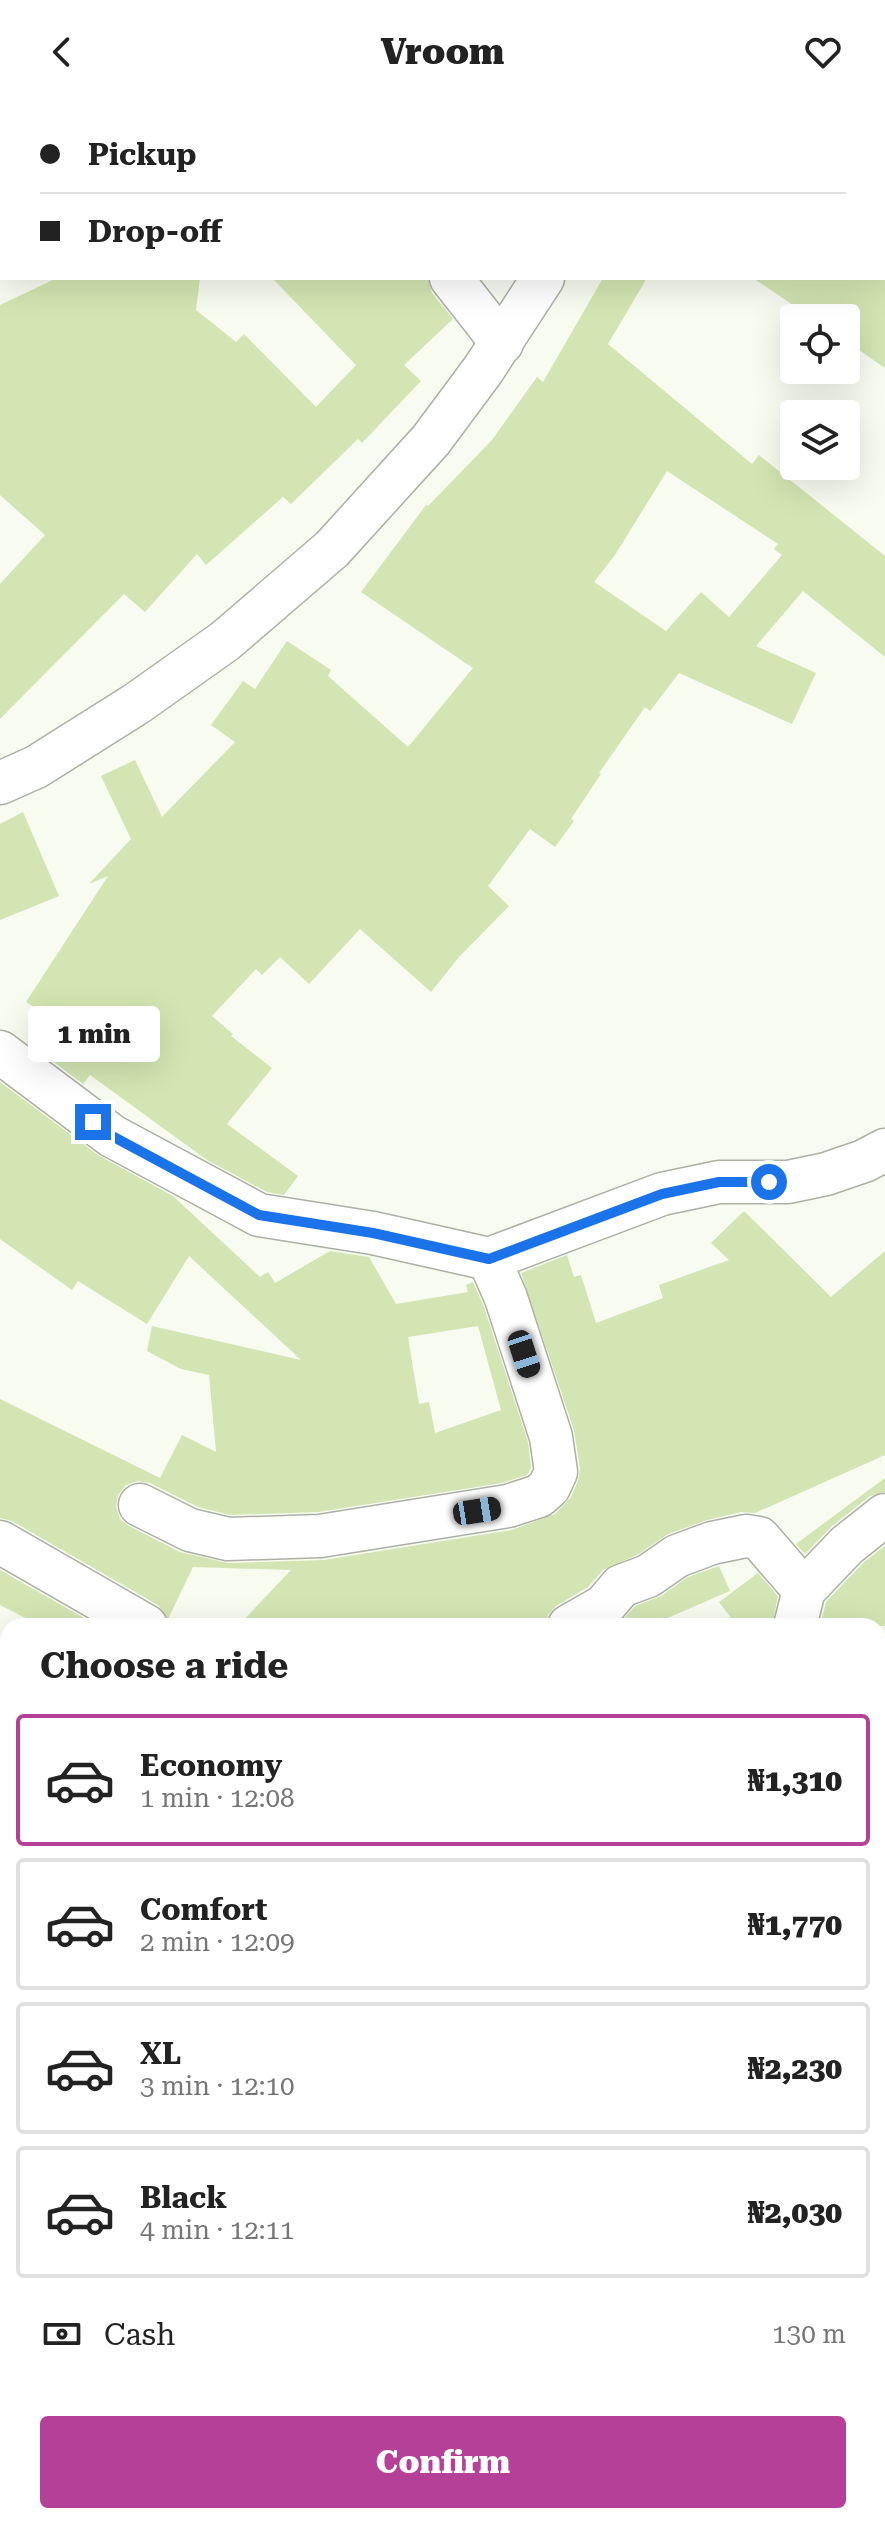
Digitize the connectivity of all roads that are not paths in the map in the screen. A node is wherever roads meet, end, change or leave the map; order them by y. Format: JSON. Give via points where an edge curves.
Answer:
{"nodes":[{"id":1,"x":453,"y":280,"type":"edge"},
{"id":2,"x":542,"y":280,"type":"edge"},
{"id":3,"x":502,"y":343,"type":"junction"},
{"id":4,"x":0,"y":783,"type":"edge"},
{"id":5,"x":0,"y":1052,"type":"edge"},
{"id":6,"x":885,"y":1150,"type":"edge"},
{"id":7,"x":489,"y":1259,"type":"junction"},
{"id":8,"x":140,"y":1505,"type":"dead end"},
{"id":9,"x":885,"y":1515,"type":"edge"},
{"id":10,"x":0,"y":1542,"type":"edge"},
{"id":11,"x":800,"y":1608,"type":"edge"},
{"id":12,"x":132,"y":1618,"type":"edge"},
{"id":13,"x":583,"y":1618,"type":"edge"}],
"edges":[{"from":1,"to":3,"type":"street"},
{"from":2,"to":3,"type":"street"},
{"from":3,"to":4,"type":"street","via":[[431,440],[332,549],[225,641],[136,704],[36,767]]},
{"from":5,"to":7,"type":"street","via":[[112,1136],[259,1215]]},
{"from":6,"to":7,"type":"street","via":[[826,1174],[788,1182],[719,1182],[662,1194]]},
{"from":7,"to":8,"type":"street","via":[[551,1437],[556,1472],[539,1496],[508,1506],[320,1536],[228,1539],[190,1530]]},
{"from":9,"to":11,"type":"street","via":[[847,1545]]},
{"from":10,"to":12,"type":"street"},
{"from":11,"to":13,"type":"street","via":[[759,1538],[746,1536],[677,1556],[621,1586],[604,1606]]}]}
